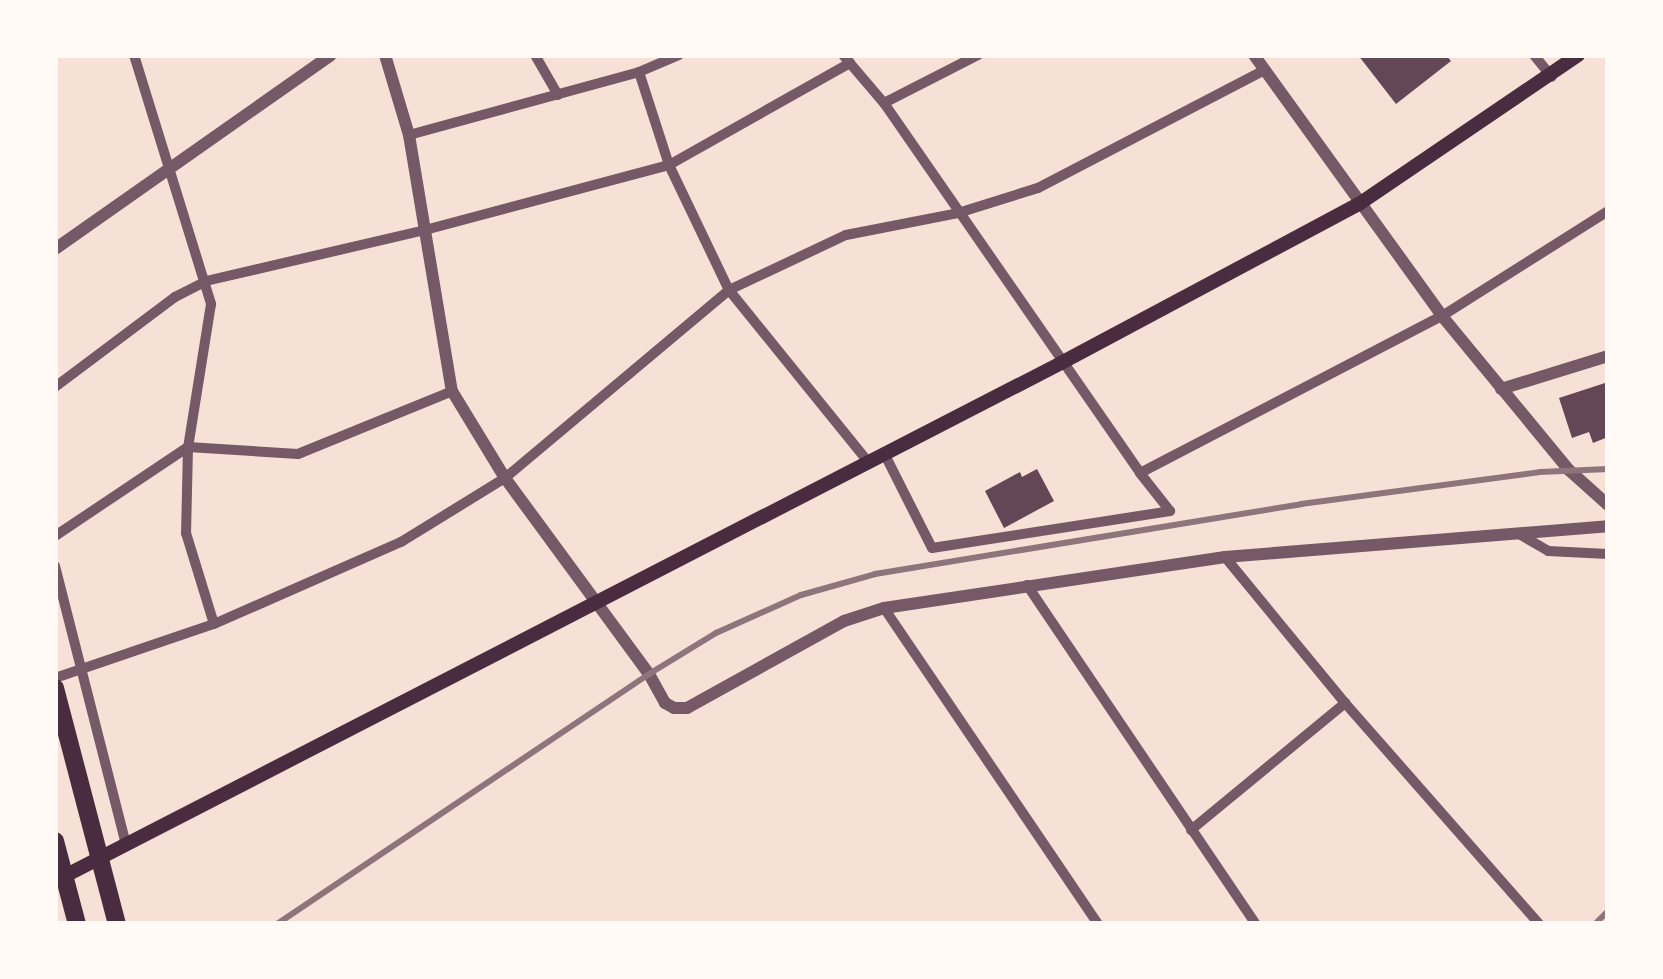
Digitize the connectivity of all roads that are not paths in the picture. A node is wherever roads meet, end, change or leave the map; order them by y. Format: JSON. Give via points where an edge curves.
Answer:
{"nodes":[{"id":1,"x":134,"y":55,"type":"edge"},
{"id":2,"x":331,"y":55,"type":"edge"},
{"id":3,"x":385,"y":55,"type":"edge"},
{"id":4,"x":535,"y":55,"type":"edge"},
{"id":5,"x":679,"y":55,"type":"edge"},
{"id":6,"x":978,"y":55,"type":"edge"},
{"id":7,"x":1254,"y":55,"type":"edge"},
{"id":8,"x":1534,"y":55,"type":"edge"},
{"id":9,"x":1578,"y":55,"type":"edge"},
{"id":10,"x":846,"y":59,"type":"edge"},
{"id":11,"x":1265,"y":70,"type":"junction"},
{"id":12,"x":639,"y":72,"type":"junction"},
{"id":13,"x":1552,"y":77,"type":"junction"},
{"id":14,"x":558,"y":94,"type":"junction"},
{"id":15,"x":884,"y":102,"type":"junction"},
{"id":16,"x":408,"y":135,"type":"junction"},
{"id":17,"x":669,"y":164,"type":"junction"},
{"id":18,"x":168,"y":167,"type":"junction"},
{"id":19,"x":1359,"y":204,"type":"junction"},
{"id":20,"x":1608,"y":210,"type":"edge"},
{"id":21,"x":958,"y":213,"type":"junction"},
{"id":22,"x":425,"y":230,"type":"junction"},
{"id":23,"x":55,"y":248,"type":"edge"},
{"id":24,"x":206,"y":281,"type":"junction"},
{"id":25,"x":729,"y":290,"type":"junction"},
{"id":26,"x":1442,"y":316,"type":"junction"},
{"id":27,"x":1608,"y":356,"type":"edge"},
{"id":28,"x":1061,"y":363,"type":"junction"},
{"id":29,"x":55,"y":386,"type":"edge"},
{"id":30,"x":1501,"y":389,"type":"junction"},
{"id":31,"x":452,"y":391,"type":"junction"},
{"id":32,"x":188,"y":447,"type":"junction"},
{"id":33,"x":885,"y":454,"type":"junction"},
{"id":34,"x":869,"y":463,"type":"junction"},
{"id":35,"x":1140,"y":473,"type":"junction"},
{"id":36,"x":505,"y":478,"type":"junction"},
{"id":37,"x":1608,"y":505,"type":"edge"},
{"id":38,"x":1608,"y":526,"type":"edge"},
{"id":39,"x":1514,"y":532,"type":"junction"},
{"id":40,"x":55,"y":536,"type":"edge"},
{"id":41,"x":1608,"y":554,"type":"edge"},
{"id":42,"x":1224,"y":556,"type":"junction"},
{"id":43,"x":55,"y":566,"type":"edge"},
{"id":44,"x":1027,"y":585,"type":"junction"},
{"id":45,"x":596,"y":603,"type":"junction"},
{"id":46,"x":884,"y":608,"type":"junction"},
{"id":47,"x":214,"y":624,"type":"junction"},
{"id":48,"x":82,"y":669,"type":"junction"},
{"id":49,"x":55,"y":678,"type":"edge"},
{"id":50,"x":55,"y":688,"type":"edge"},
{"id":51,"x":1344,"y":702,"type":"junction"},
{"id":52,"x":1192,"y":830,"type":"junction"},
{"id":53,"x":55,"y":841,"type":"edge"},
{"id":54,"x":126,"y":844,"type":"junction"},
{"id":55,"x":55,"y":881,"type":"edge"},
{"id":56,"x":77,"y":924,"type":"edge"},
{"id":57,"x":117,"y":924,"type":"edge"},
{"id":58,"x":1098,"y":924,"type":"edge"},
{"id":59,"x":1256,"y":924,"type":"edge"},
{"id":60,"x":1539,"y":924,"type":"edge"}],
"edges":[{"from":1,"to":18,"type":"street"},
{"from":2,"to":18,"type":"street"},
{"from":3,"to":16,"type":"street"},
{"from":4,"to":14,"type":"street"},
{"from":5,"to":12,"type":"street"},
{"from":6,"to":15,"type":"street"},
{"from":7,"to":11,"type":"street"},
{"from":8,"to":13,"type":"street"},
{"from":9,"to":13,"type":"main road"},
{"from":10,"to":15,"type":"street"},
{"from":10,"to":17,"type":"street"},
{"from":11,"to":19,"type":"street"},
{"from":11,"to":21,"type":"street","via":[[1038,188]]},
{"from":12,"to":14,"type":"street"},
{"from":12,"to":17,"type":"street"},
{"from":13,"to":19,"type":"main road"},
{"from":14,"to":16,"type":"street"},
{"from":15,"to":21,"type":"street"},
{"from":16,"to":22,"type":"street"},
{"from":17,"to":22,"type":"street"},
{"from":17,"to":25,"type":"street"},
{"from":18,"to":23,"type":"street"},
{"from":18,"to":24,"type":"street"},
{"from":19,"to":26,"type":"street"},
{"from":19,"to":28,"type":"main road"},
{"from":20,"to":26,"type":"street"},
{"from":21,"to":25,"type":"street","via":[[846,236]]},
{"from":21,"to":28,"type":"street"},
{"from":22,"to":24,"type":"street"},
{"from":22,"to":31,"type":"street"},
{"from":24,"to":29,"type":"street"},
{"from":24,"to":32,"type":"street","via":[[211,304]]},
{"from":25,"to":34,"type":"street"},
{"from":25,"to":36,"type":"street"},
{"from":26,"to":30,"type":"street"},
{"from":26,"to":35,"type":"street"},
{"from":27,"to":30,"type":"street"},
{"from":28,"to":33,"type":"main road"},
{"from":28,"to":35,"type":"street"},
{"from":30,"to":37,"type":"street"},
{"from":31,"to":32,"type":"street","via":[[298,454]]},
{"from":31,"to":36,"type":"street"},
{"from":32,"to":40,"type":"street"},
{"from":32,"to":47,"type":"street","via":[[186,533]]},
{"from":33,"to":34,"type":"main road"},
{"from":33,"to":35,"type":"street","via":[[932,548],[1170,511]]},
{"from":34,"to":45,"type":"main road"},
{"from":36,"to":45,"type":"street"},
{"from":36,"to":47,"type":"street","via":[[401,542]]},
{"from":38,"to":39,"type":"street"},
{"from":39,"to":41,"type":"street","via":[[1548,551]]},
{"from":39,"to":42,"type":"street"},
{"from":42,"to":44,"type":"street"},
{"from":42,"to":51,"type":"street"},
{"from":43,"to":48,"type":"street"},
{"from":44,"to":46,"type":"street"},
{"from":44,"to":52,"type":"street"},
{"from":45,"to":46,"type":"street","via":[[665,703],[686,708],[844,621]]},
{"from":45,"to":54,"type":"main road"},
{"from":46,"to":58,"type":"street"},
{"from":47,"to":48,"type":"street"},
{"from":48,"to":49,"type":"street"},
{"from":48,"to":54,"type":"street"},
{"from":50,"to":57,"type":"highway"},
{"from":51,"to":52,"type":"street"},
{"from":51,"to":60,"type":"street"},
{"from":52,"to":59,"type":"street"},
{"from":53,"to":56,"type":"highway"},
{"from":54,"to":55,"type":"main road"}]}
